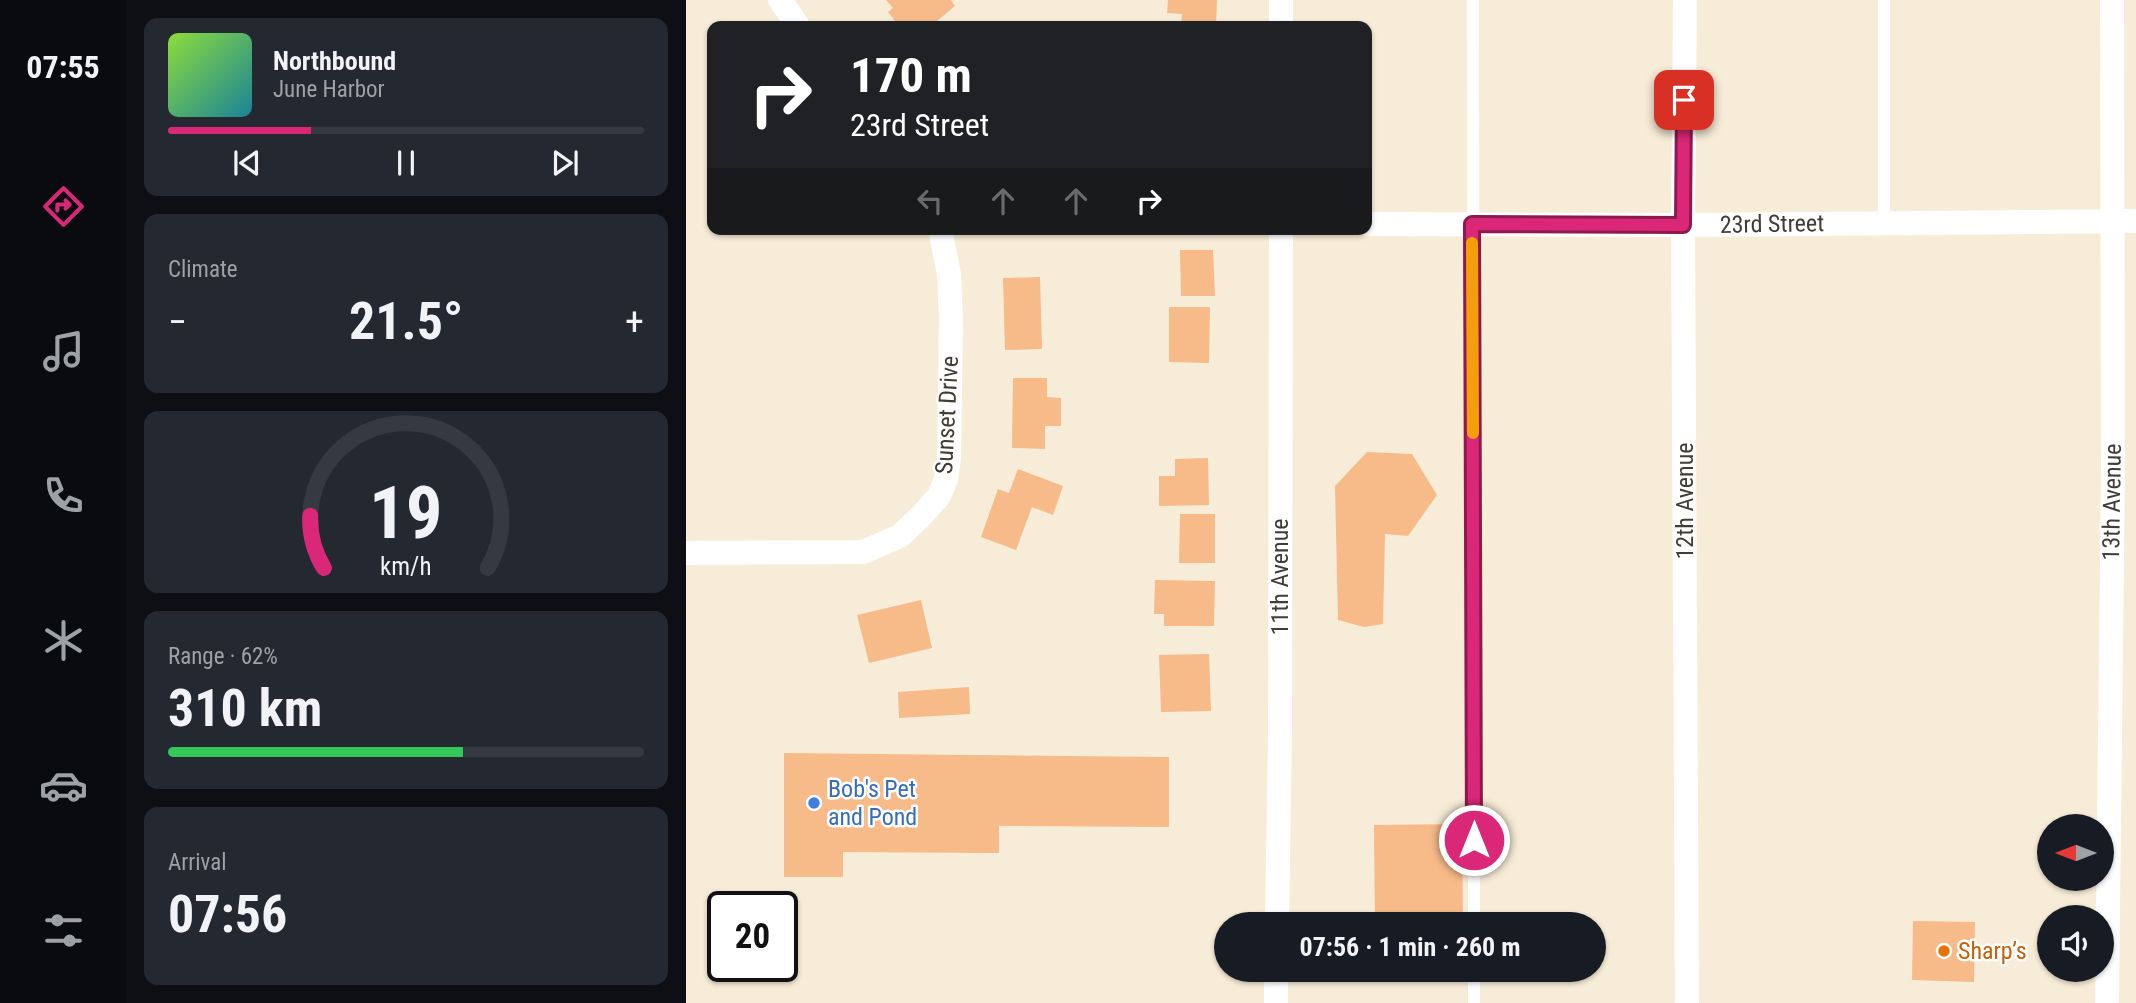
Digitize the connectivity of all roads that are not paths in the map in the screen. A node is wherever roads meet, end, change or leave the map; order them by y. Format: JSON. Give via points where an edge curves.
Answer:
{"nodes":[{"id":1,"x":780,"y":0,"type":"edge"},
{"id":2,"x":1281,"y":0,"type":"edge"},
{"id":3,"x":1473,"y":0,"type":"edge"},
{"id":4,"x":1685,"y":0,"type":"edge"},
{"id":5,"x":1884,"y":0,"type":"edge"},
{"id":6,"x":2112,"y":0,"type":"edge"},
{"id":7,"x":795,"y":21,"type":"edge"},
{"id":8,"x":1281,"y":21,"type":"edge"},
{"id":9,"x":2111,"y":220,"type":"junction"},
{"id":10,"x":2136,"y":221,"type":"edge"},
{"id":11,"x":1884,"y":223,"type":"junction"},
{"id":12,"x":1372,"y":224,"type":"edge"},
{"id":13,"x":1472,"y":224,"type":"junction"},
{"id":14,"x":1683,"y":225,"type":"junction"},
{"id":15,"x":941,"y":235,"type":"edge"},
{"id":16,"x":1281,"y":235,"type":"edge"},
{"id":17,"x":686,"y":553,"type":"edge"},
{"id":18,"x":1277,"y":912,"type":"edge"},
{"id":19,"x":1474,"y":912,"type":"edge"},
{"id":20,"x":1276,"y":982,"type":"edge"},
{"id":21,"x":1474,"y":982,"type":"edge"},
{"id":22,"x":1276,"y":1003,"type":"edge"},
{"id":23,"x":1474,"y":1003,"type":"edge"},
{"id":24,"x":1687,"y":1003,"type":"edge"},
{"id":25,"x":2107,"y":1003,"type":"edge"}],
"edges":[{"from":1,"to":7,"type":"street"},
{"from":2,"to":8,"type":"street"},
{"from":3,"to":13,"type":"lane"},
{"from":4,"to":14,"type":"street","name":"12th Avenue"},
{"from":5,"to":11,"type":"lane"},
{"from":6,"to":9,"type":"street","name":"13th Avenue"},
{"from":9,"to":10,"type":"street","name":"23rd Street"},
{"from":9,"to":11,"type":"street","name":"23rd Street"},
{"from":9,"to":25,"type":"street","name":"13th Avenue"},
{"from":11,"to":14,"type":"street","name":"23rd Street"},
{"from":12,"to":13,"type":"street","name":"23rd Street"},
{"from":13,"to":14,"type":"street","name":"23rd Street"},
{"from":13,"to":19,"type":"lane"},
{"from":14,"to":24,"type":"street","name":"12th Avenue"},
{"from":15,"to":17,"type":"street","name":"Sunset Drive","via":[[951,319],[950,458],[939,496],[900,536],[863,552]]},
{"from":16,"to":18,"type":"street","name":"11th Avenue"},
{"from":20,"to":22,"type":"street"},
{"from":21,"to":23,"type":"lane"}]}
